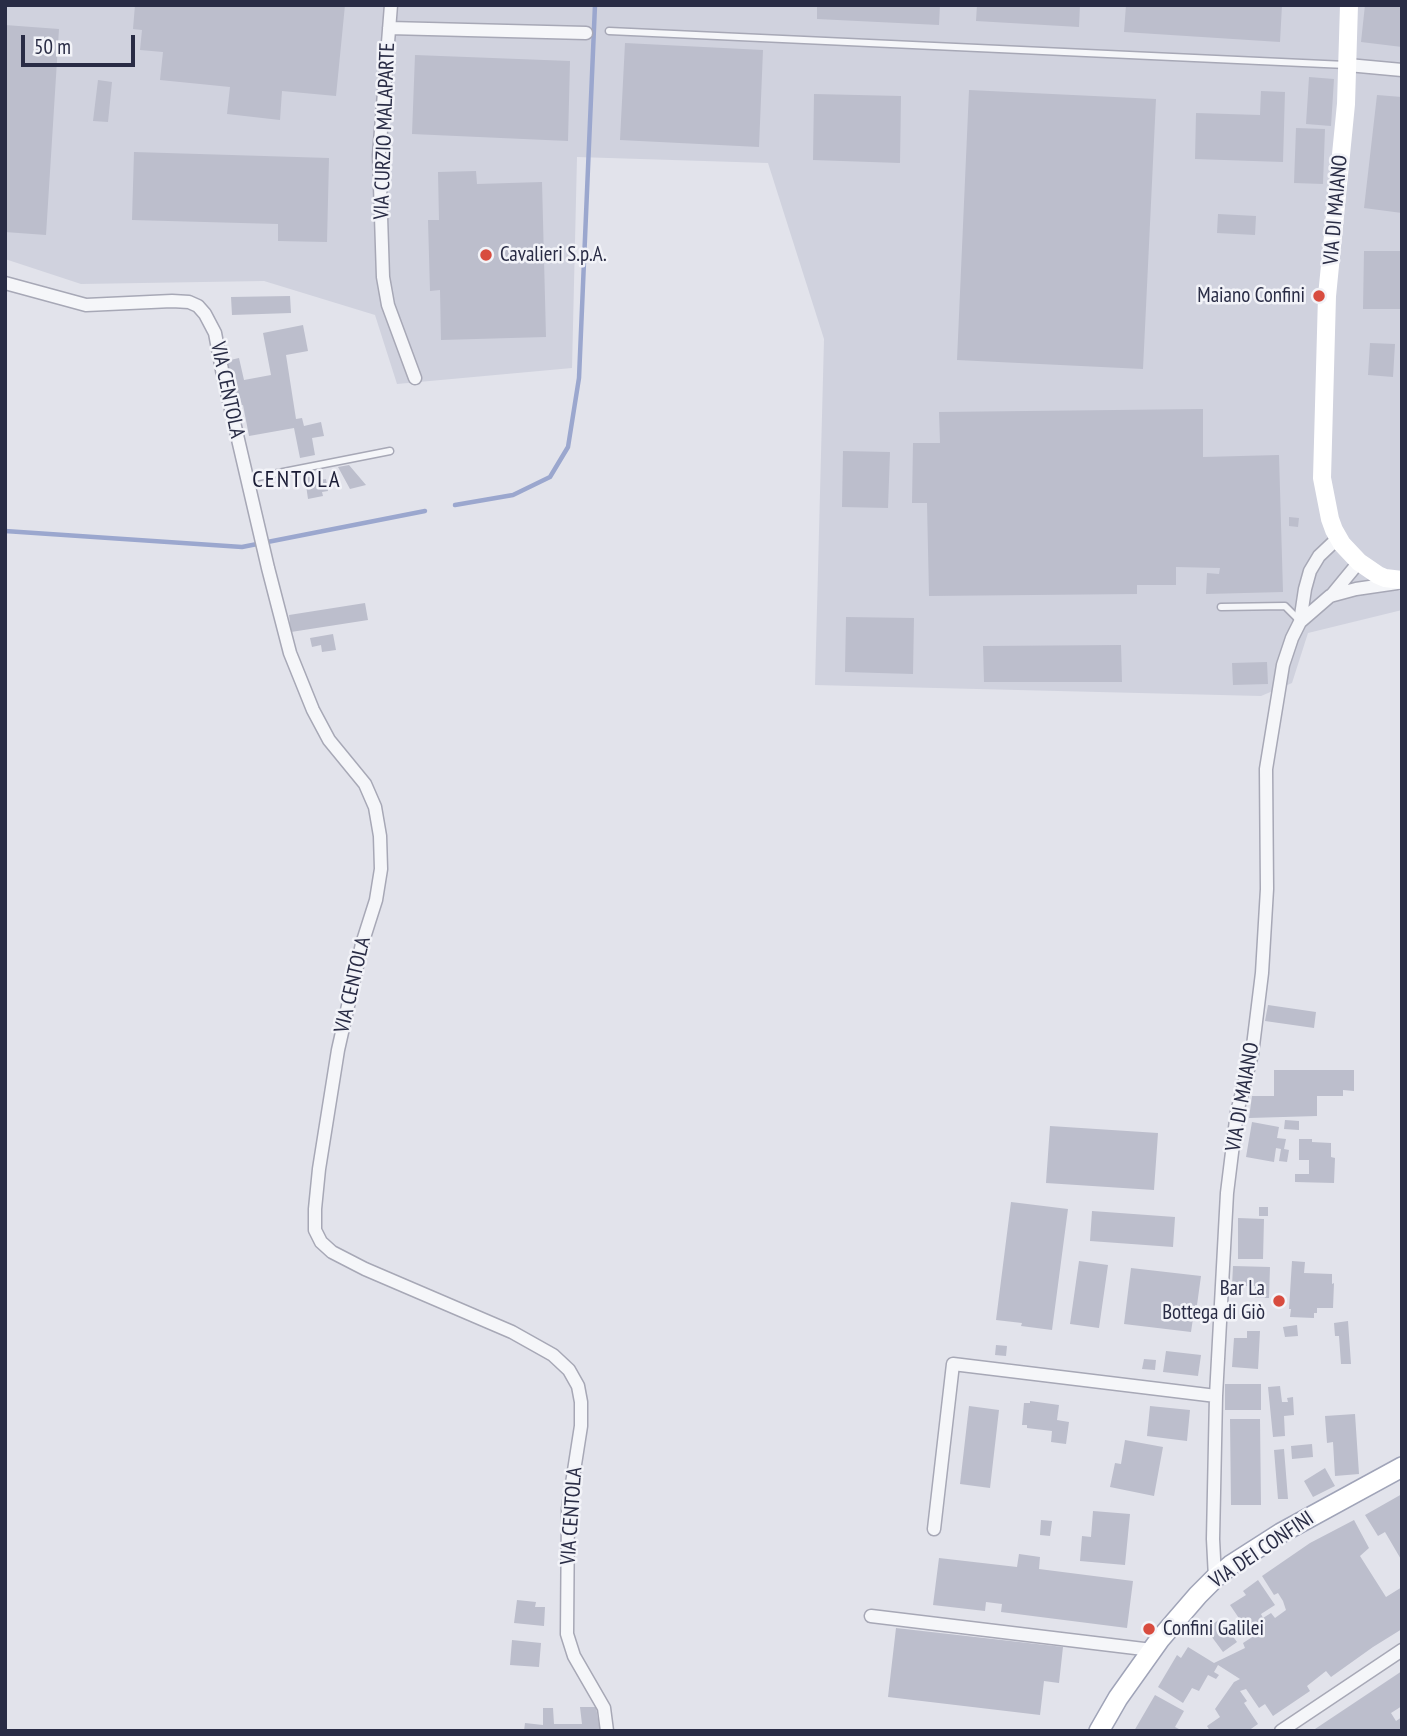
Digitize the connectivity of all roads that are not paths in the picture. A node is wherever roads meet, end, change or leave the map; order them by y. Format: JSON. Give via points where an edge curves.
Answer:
{"nodes":[{"id":1,"x":391,"y":5,"type":"edge"},
{"id":2,"x":1349,"y":5,"type":"edge"},
{"id":3,"x":390,"y":28,"type":"junction"},
{"id":4,"x":609,"y":31,"type":"dead end"},
{"id":5,"x":586,"y":33,"type":"dead end"},
{"id":6,"x":1348,"y":65,"type":"junction"},
{"id":7,"x":1402,"y":70,"type":"edge"},
{"id":8,"x":5,"y":283,"type":"edge"},
{"id":9,"x":415,"y":378,"type":"dead end"},
{"id":10,"x":390,"y":451,"type":"dead end"},
{"id":11,"x":248,"y":479,"type":"junction"},
{"id":12,"x":1338,"y":538,"type":"junction"},
{"id":13,"x":1359,"y":562,"type":"junction"},
{"id":14,"x":1402,"y":574,"type":"edge"},
{"id":15,"x":1402,"y":581,"type":"edge"},
{"id":16,"x":1330,"y":596,"type":"junction"},
{"id":17,"x":1221,"y":607,"type":"dead end"},
{"id":18,"x":1300,"y":622,"type":"junction"},
{"id":19,"x":1216,"y":1396,"type":"junction"},
{"id":20,"x":1402,"y":1467,"type":"edge"},
{"id":21,"x":934,"y":1529,"type":"dead end"},
{"id":22,"x":1215,"y":1578,"type":"junction"},
{"id":23,"x":871,"y":1616,"type":"dead end"},
{"id":24,"x":1153,"y":1650,"type":"junction"},
{"id":25,"x":1402,"y":1650,"type":"edge"},
{"id":26,"x":607,"y":1731,"type":"edge"},
{"id":27,"x":1099,"y":1731,"type":"edge"},
{"id":28,"x":1281,"y":1731,"type":"edge"}],
"edges":[{"from":1,"to":3,"type":"street","name":"VIA CURZIO MALAPARTE"},
{"from":2,"to":6,"type":"street","name":"VIA DI MAIANO"},
{"from":3,"to":5,"type":"street"},
{"from":3,"to":9,"type":"street","name":"VIA CURZIO MALAPARTE","via":[[379,155],[383,277],[388,305]]},
{"from":4,"to":6,"type":"lane"},
{"from":6,"to":7,"type":"street"},
{"from":6,"to":12,"type":"street","name":"VIA DI MAIANO","via":[[1327,296],[1322,471],[1326,505]]},
{"from":8,"to":11,"type":"street","name":"VIA CENTOLA","via":[[86,305],[172,301],[198,306],[215,333]]},
{"from":10,"to":11,"type":"lane"},
{"from":11,"to":26,"type":"street","name":"VIA CENTOLA","via":[[290,653],[330,740],[365,784],[380,836],[376,900],[338,1050],[319,1169],[315,1230],[332,1252],[512,1332],[553,1355],[569,1370],[581,1402],[568,1509],[567,1634],[574,1656],[604,1708]]},
{"from":12,"to":13,"type":"street","name":"VIA DI MAIANO"},
{"from":12,"to":14,"type":"street","via":[[1348,535],[1378,563]]},
{"from":12,"to":18,"type":"street","name":"VIA DI MAIANO","via":[[1312,567]]},
{"from":13,"to":15,"type":"street","name":"VIA DI MAIANO","via":[[1378,575]]},
{"from":13,"to":16,"type":"street","name":"VIA DI MAIANO"},
{"from":15,"to":16,"type":"street","name":"VIA DI MAIANO"},
{"from":16,"to":18,"type":"street","name":"VIA DI MAIANO"},
{"from":17,"to":18,"type":"lane","via":[[1284,606]]},
{"from":18,"to":19,"type":"street","name":"VIA DI MAIANO","via":[[1283,665],[1266,769],[1262,972],[1227,1193]]},
{"from":19,"to":21,"type":"street","via":[[953,1364]]},
{"from":19,"to":22,"type":"street","name":"VIA DI MAIANO"},
{"from":20,"to":22,"type":"main road","name":"VIA DEI CONFINI","via":[[1281,1533]]},
{"from":22,"to":24,"type":"main road","name":"VIA DEI CONFINI"},
{"from":23,"to":24,"type":"street"},
{"from":24,"to":27,"type":"main road","name":"VIA DEI CONFINI"},
{"from":25,"to":28,"type":"street"}]}
